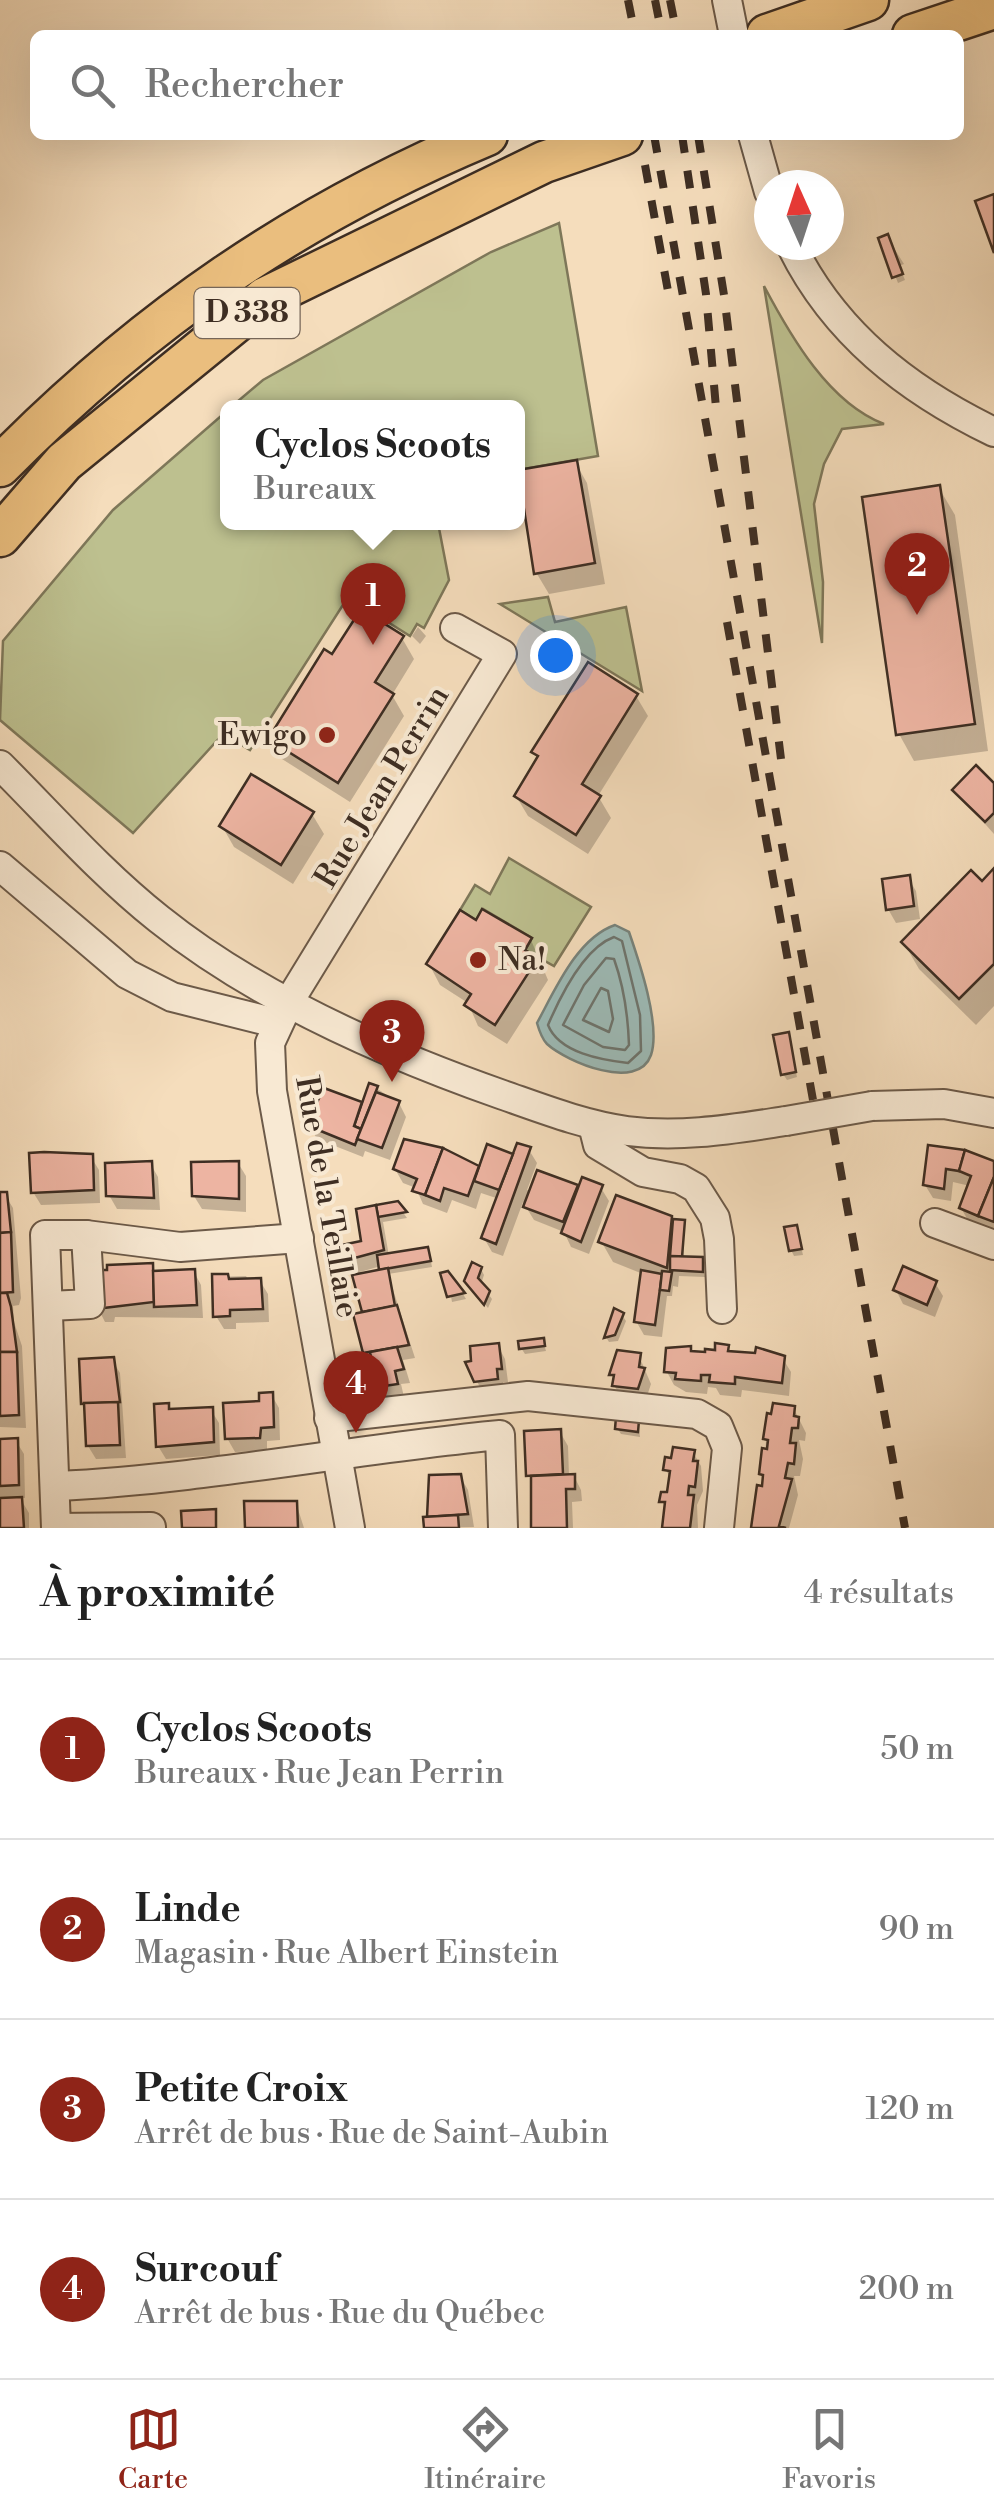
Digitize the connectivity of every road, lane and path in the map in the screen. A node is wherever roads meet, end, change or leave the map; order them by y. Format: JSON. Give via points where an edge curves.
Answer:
{"nodes":[{"id":1,"x":727,"y":0,"type":"edge"},
{"id":2,"x":864,"y":1,"type":"edge"},
{"id":3,"x":994,"y":8,"type":"edge"},
{"id":4,"x":733,"y":30,"type":"edge"},
{"id":5,"x":780,"y":30,"type":"edge"},
{"id":6,"x":928,"y":30,"type":"edge"},
{"id":7,"x":476,"y":140,"type":"edge"},
{"id":8,"x":608,"y":140,"type":"edge"},
{"id":9,"x":754,"y":140,"type":"edge"},
{"id":10,"x":763,"y":170,"type":"edge"},
{"id":11,"x":800,"y":260,"type":"edge"},
{"id":12,"x":994,"y":432,"type":"edge"},
{"id":13,"x":0,"y":466,"type":"edge"},
{"id":14,"x":0,"y":536,"type":"edge"},
{"id":15,"x":455,"y":628,"type":"dead end"},
{"id":16,"x":0,"y":765,"type":"edge"},
{"id":17,"x":0,"y":866,"type":"edge"},
{"id":18,"x":283,"y":1011,"type":"junction"},
{"id":19,"x":994,"y":1113,"type":"edge"},
{"id":20,"x":593,"y":1125,"type":"junction"},
{"id":21,"x":936,"y":1222,"type":"dead end"},
{"id":22,"x":86,"y":1234,"type":"junction"},
{"id":23,"x":299,"y":1238,"type":"junction"},
{"id":24,"x":994,"y":1245,"type":"edge"},
{"id":25,"x":48,"y":1306,"type":"junction"},
{"id":26,"x":722,"y":1308,"type":"dead end"},
{"id":27,"x":329,"y":1418,"type":"junction"},
{"id":28,"x":337,"y":1458,"type":"junction"},
{"id":29,"x":150,"y":1481,"type":"junction"},
{"id":30,"x":57,"y":1486,"type":"junction"},
{"id":31,"x":151,"y":1527,"type":"edge"},
{"id":32,"x":350,"y":1528,"type":"edge"},
{"id":33,"x":504,"y":1528,"type":"edge"},
{"id":34,"x":719,"y":1528,"type":"edge"}],
"edges":[{"from":1,"to":4,"type":"street"},
{"from":2,"to":5,"type":"highway"},
{"from":3,"to":6,"type":"highway"},
{"from":7,"to":13,"type":"highway","number":"D 338","via":[[361,193],[246,258],[112,358]]},
{"from":8,"to":14,"type":"highway","number":"D 338","via":[[544,162],[265,298],[64,462]]},
{"from":9,"to":10,"type":"street"},
{"from":11,"to":12,"type":"street","via":[[836,320],[874,355],[950,411]]},
{"from":15,"to":18,"type":"street","name":"Rue Jean Perrin","via":[[502,654]]},
{"from":16,"to":18,"type":"street","via":[[160,920]]},
{"from":17,"to":18,"type":"street","via":[[127,974],[172,997]]},
{"from":18,"to":20,"type":"street"},
{"from":18,"to":23,"type":"street","name":"Rue de la Teillaie","via":[[270,1043],[270,1074]]},
{"from":19,"to":20,"type":"street","bridge":true,"via":[[944,1104],[872,1106],[700,1134]]},
{"from":20,"to":26,"type":"street","via":[[598,1145],[622,1161],[696,1188],[715,1218]]},
{"from":21,"to":24,"type":"street"},
{"from":22,"to":23,"type":"street","via":[[180,1247]]},
{"from":22,"to":25,"type":"street","via":[[45,1235]]},
{"from":22,"to":25,"type":"street","via":[[90,1304]]},
{"from":23,"to":27,"type":"street","name":"Rue de la Teillaie"},
{"from":25,"to":30,"type":"street"},
{"from":27,"to":28,"type":"street","name":"Rue de la Teillaie"},
{"from":27,"to":34,"type":"street","via":[[528,1396],[697,1414],[718,1426],[727,1448]]},
{"from":28,"to":29,"type":"street"},
{"from":28,"to":32,"type":"street","name":"Rue de la Teillaie"},
{"from":28,"to":33,"type":"street","via":[[500,1435]]},
{"from":29,"to":30,"type":"street"},
{"from":29,"to":31,"type":"street"},
{"from":30,"to":31,"type":"street","via":[[56,1528]]}]}
